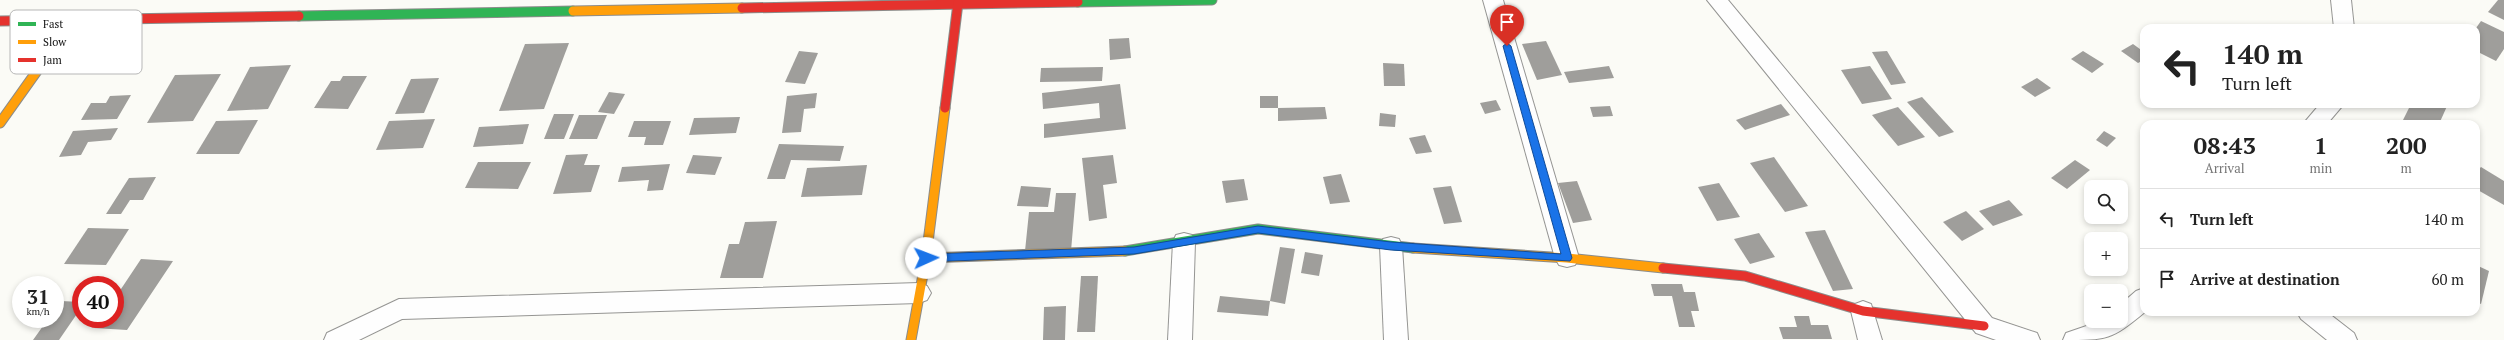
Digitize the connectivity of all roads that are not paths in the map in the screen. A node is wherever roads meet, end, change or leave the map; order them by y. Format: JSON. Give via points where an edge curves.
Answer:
{"nodes":[{"id":1,"x":1163,"y":0,"type":"edge"},
{"id":2,"x":1212,"y":0,"type":"edge"},
{"id":3,"x":1493,"y":0,"type":"edge"},
{"id":4,"x":1717,"y":0,"type":"edge"},
{"id":5,"x":2341,"y":0,"type":"edge"},
{"id":6,"x":958,"y":3,"type":"junction"},
{"id":7,"x":675,"y":5,"type":"edge"},
{"id":8,"x":142,"y":17,"type":"edge"},
{"id":9,"x":0,"y":21,"type":"edge"},
{"id":10,"x":10,"y":21,"type":"edge"},
{"id":11,"x":2344,"y":24,"type":"edge"},
{"id":12,"x":35,"y":74,"type":"edge"},
{"id":13,"x":2329,"y":108,"type":"edge"},
{"id":14,"x":2318,"y":120,"type":"edge"},
{"id":15,"x":0,"y":123,"type":"edge"},
{"id":16,"x":1184,"y":242,"type":"junction"},
{"id":17,"x":1391,"y":246,"type":"junction"},
{"id":18,"x":926,"y":258,"type":"junction"},
{"id":19,"x":1567,"y":258,"type":"junction"},
{"id":20,"x":919,"y":293,"type":"junction"},
{"id":21,"x":2140,"y":301,"type":"edge"},
{"id":22,"x":1863,"y":310,"type":"junction"},
{"id":23,"x":2128,"y":312,"type":"edge"},
{"id":24,"x":2314,"y":316,"type":"edge"},
{"id":25,"x":1984,"y":326,"type":"junction"},
{"id":26,"x":2110,"y":328,"type":"edge"},
{"id":27,"x":336,"y":340,"type":"edge"},
{"id":28,"x":911,"y":340,"type":"edge"},
{"id":29,"x":1180,"y":340,"type":"edge"},
{"id":30,"x":1396,"y":340,"type":"edge"},
{"id":31,"x":1870,"y":340,"type":"edge"},
{"id":32,"x":2028,"y":340,"type":"edge"},
{"id":33,"x":2075,"y":340,"type":"edge"},
{"id":34,"x":2345,"y":340,"type":"edge"}],
"edges":[{"from":1,"to":2,"type":"street"},
{"from":1,"to":6,"type":"street"},
{"from":3,"to":19,"type":"street"},
{"from":4,"to":25,"type":"street"},
{"from":5,"to":11,"type":"street"},
{"from":6,"to":7,"type":"street"},
{"from":6,"to":18,"type":"street"},
{"from":7,"to":8,"type":"street"},
{"from":9,"to":10,"type":"street"},
{"from":12,"to":15,"type":"street"},
{"from":13,"to":14,"type":"street"},
{"from":16,"to":17,"type":"street","via":[[1258,229]]},
{"from":16,"to":18,"type":"street","via":[[1134,251]]},
{"from":16,"to":29,"type":"street"},
{"from":17,"to":19,"type":"street"},
{"from":17,"to":30,"type":"street"},
{"from":18,"to":20,"type":"street"},
{"from":19,"to":22,"type":"street","via":[[1745,276]]},
{"from":20,"to":27,"type":"street","via":[[399,309]]},
{"from":20,"to":28,"type":"street"},
{"from":21,"to":23,"type":"street"},
{"from":22,"to":25,"type":"street"},
{"from":22,"to":31,"type":"street"},
{"from":24,"to":34,"type":"street"},
{"from":25,"to":32,"type":"street"},
{"from":26,"to":33,"type":"street"}]}
